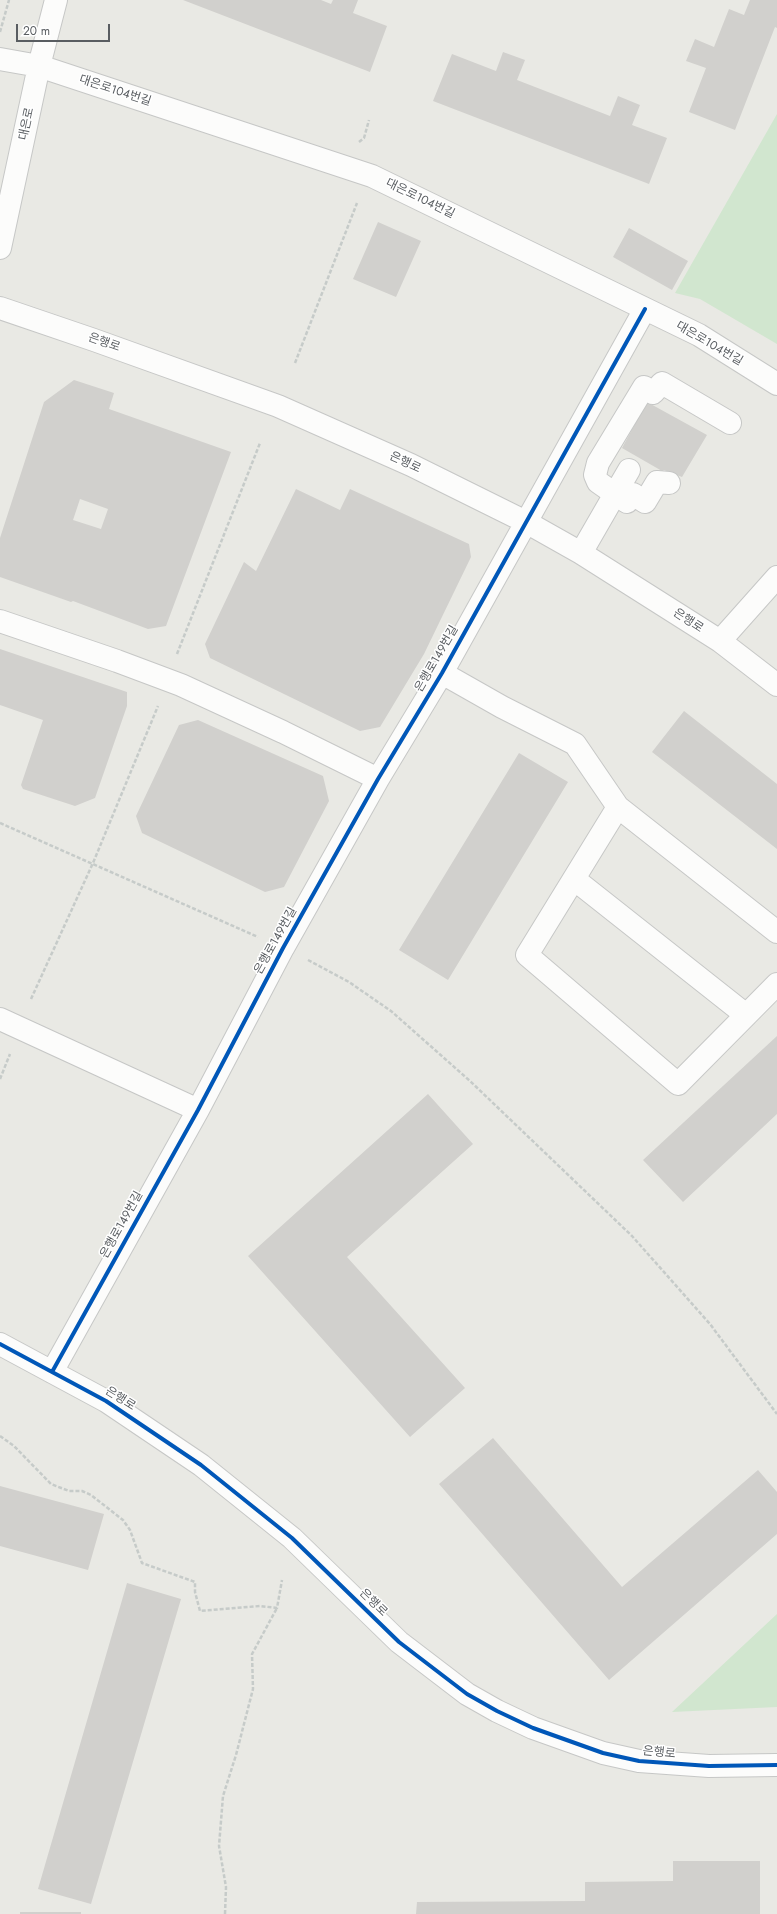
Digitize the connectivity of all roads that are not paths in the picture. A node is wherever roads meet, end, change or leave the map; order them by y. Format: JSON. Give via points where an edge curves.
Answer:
{"nodes":[{"id":1,"x":56,"y":0,"type":"edge"},
{"id":2,"x":0,"y":59,"type":"edge"},
{"id":3,"x":40,"y":66,"type":"junction"},
{"id":4,"x":0,"y":248,"type":"edge"},
{"id":5,"x":0,"y":308,"type":"edge"},
{"id":6,"x":645,"y":309,"type":"junction"},
{"id":7,"x":777,"y":384,"type":"edge"},
{"id":8,"x":730,"y":423,"type":"dead end"},
{"id":9,"x":630,"y":470,"type":"dead end"},
{"id":10,"x":669,"y":482,"type":"dead end"},
{"id":11,"x":615,"y":494,"type":"junction"},
{"id":12,"x":526,"y":522,"type":"junction"},
{"id":13,"x":581,"y":553,"type":"junction"},
{"id":14,"x":777,"y":577,"type":"edge"},
{"id":15,"x":0,"y":621,"type":"edge"},
{"id":16,"x":720,"y":641,"type":"junction"},
{"id":17,"x":442,"y":673,"type":"junction"},
{"id":18,"x":777,"y":686,"type":"edge"},
{"id":19,"x":378,"y":779,"type":"junction"},
{"id":20,"x":618,"y":807,"type":"junction"},
{"id":21,"x":574,"y":878,"type":"junction"},
{"id":22,"x":777,"y":932,"type":"edge"},
{"id":23,"x":777,"y":984,"type":"edge"},
{"id":24,"x":746,"y":1015,"type":"junction"},
{"id":25,"x":0,"y":1019,"type":"edge"},
{"id":26,"x":198,"y":1110,"type":"junction"},
{"id":27,"x":0,"y":1344,"type":"edge"},
{"id":28,"x":52,"y":1372,"type":"junction"},
{"id":29,"x":777,"y":1765,"type":"edge"},
{"id":30,"x":733,"y":1766,"type":"junction"},
{"id":31,"x":777,"y":1780,"type":"edge"}],
"edges":[{"from":1,"to":3,"type":"street","name":"대은로"},
{"from":2,"to":3,"type":"street","name":"대은로104번길"},
{"from":3,"to":4,"type":"street","name":"대은로"},
{"from":3,"to":6,"type":"street","name":"대은로104번길","via":[[372,176]]},
{"from":5,"to":12,"type":"street","name":"은행로","via":[[198,376],[303,416]]},
{"from":6,"to":7,"type":"street","name":"대은로104번길","via":[[699,335]]},
{"from":6,"to":12,"type":"street","name":"은행로149번길"},
{"from":8,"to":11,"type":"street","via":[[662,383],[653,393],[644,387],[598,463],[595,475],[598,482]]},
{"from":9,"to":11,"type":"street"},
{"from":10,"to":11,"type":"street","via":[[657,482],[645,502],[633,494],[626,502]]},
{"from":11,"to":13,"type":"street"},
{"from":12,"to":13,"type":"street","name":"은행로"},
{"from":12,"to":17,"type":"street","name":"은행로149번길"},
{"from":13,"to":16,"type":"street","name":"은행로"},
{"from":14,"to":16,"type":"street"},
{"from":15,"to":19,"type":"street","via":[[117,660],[181,685]]},
{"from":16,"to":18,"type":"street","name":"은행로"},
{"from":17,"to":19,"type":"street","name":"은행로149번길"},
{"from":17,"to":20,"type":"street","via":[[575,744]]},
{"from":19,"to":26,"type":"street","name":"은행로149번길","via":[[283,948]]},
{"from":20,"to":21,"type":"street"},
{"from":20,"to":22,"type":"street"},
{"from":21,"to":24,"type":"street"},
{"from":21,"to":24,"type":"street","via":[[527,955],[678,1084]]},
{"from":23,"to":24,"type":"street"},
{"from":25,"to":26,"type":"street"},
{"from":26,"to":28,"type":"street","name":"은행로149번길"},
{"from":27,"to":28,"type":"street","name":"은행로"},
{"from":28,"to":30,"type":"street","name":"은행로","via":[[106,1401],[218,1478],[292,1538],[399,1642],[467,1694],[533,1728],[603,1753],[668,1764]]},
{"from":29,"to":30,"type":"street","name":"은행로"},
{"from":30,"to":31,"type":"street"}]}
